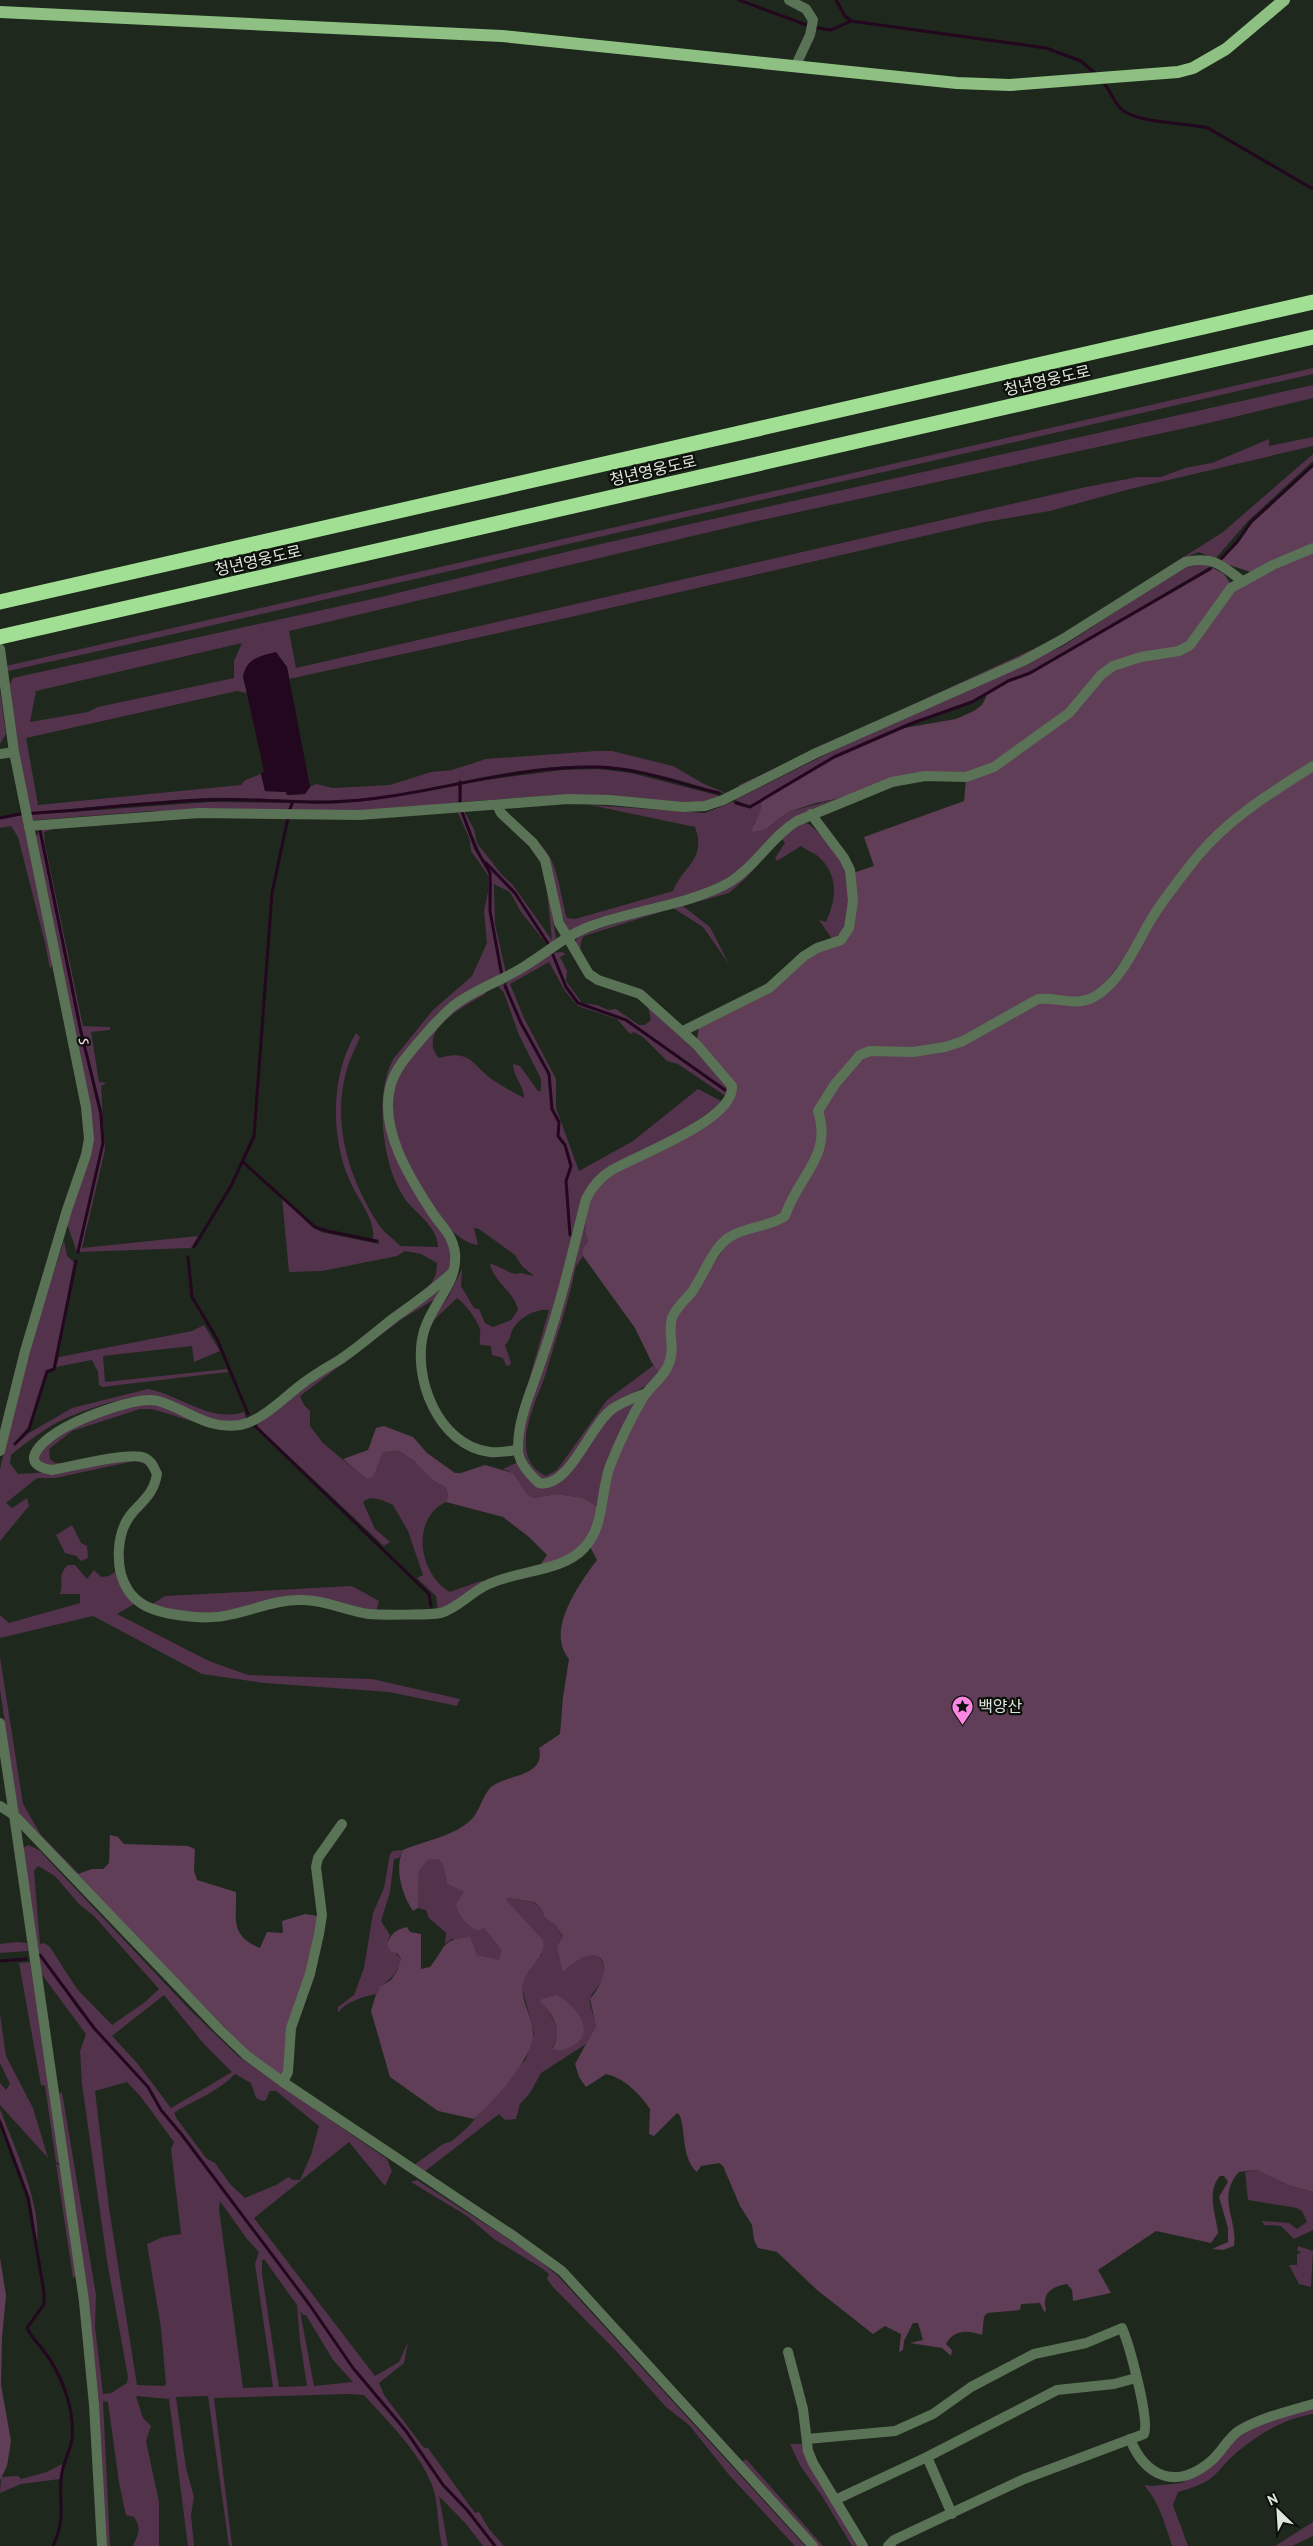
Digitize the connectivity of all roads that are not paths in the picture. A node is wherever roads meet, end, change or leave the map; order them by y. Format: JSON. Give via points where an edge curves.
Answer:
{"nodes":[{"id":1,"x":789,"y":0,"type":"edge"},
{"id":2,"x":1284,"y":0,"type":"edge"},
{"id":3,"x":0,"y":12,"type":"edge"},
{"id":4,"x":795,"y":67,"type":"junction"},
{"id":5,"x":1313,"y":302,"type":"edge"},
{"id":6,"x":1313,"y":337,"type":"edge"},
{"id":7,"x":1313,"y":548,"type":"edge"},
{"id":8,"x":1242,"y":581,"type":"junction"},
{"id":9,"x":0,"y":602,"type":"edge"},
{"id":10,"x":0,"y":638,"type":"edge"},
{"id":11,"x":0,"y":649,"type":"edge"},
{"id":12,"x":14,"y":752,"type":"junction"},
{"id":13,"x":0,"y":754,"type":"edge"},
{"id":14,"x":1313,"y":766,"type":"edge"},
{"id":15,"x":496,"y":805,"type":"junction"},
{"id":16,"x":811,"y":814,"type":"junction"},
{"id":17,"x":28,"y":820,"type":"junction"},
{"id":18,"x":567,"y":938,"type":"junction"},
{"id":19,"x":683,"y":1032,"type":"junction"},
{"id":20,"x":452,"y":1273,"type":"junction"},
{"id":21,"x":646,"y":1394,"type":"junction"},
{"id":22,"x":518,"y":1450,"type":"junction"},
{"id":23,"x":0,"y":1451,"type":"edge"},
{"id":24,"x":0,"y":1723,"type":"edge"},
{"id":25,"x":0,"y":1806,"type":"edge"},
{"id":26,"x":14,"y":1815,"type":"junction"},
{"id":27,"x":342,"y":1824,"type":"dead end"},
{"id":28,"x":283,"y":2082,"type":"junction"},
{"id":29,"x":788,"y":2352,"type":"dead end"},
{"id":30,"x":1136,"y":2378,"type":"junction"},
{"id":31,"x":1313,"y":2404,"type":"edge"},
{"id":32,"x":807,"y":2439,"type":"junction"},
{"id":33,"x":1130,"y":2439,"type":"junction"},
{"id":34,"x":928,"y":2457,"type":"junction"},
{"id":35,"x":836,"y":2500,"type":"junction"},
{"id":36,"x":952,"y":2514,"type":"junction"},
{"id":37,"x":102,"y":2546,"type":"edge"},
{"id":38,"x":813,"y":2546,"type":"edge"},
{"id":39,"x":863,"y":2546,"type":"edge"},
{"id":40,"x":888,"y":2546,"type":"edge"}],
"edges":[{"from":1,"to":4,"type":"street","via":[[806,9],[813,20],[810,35]]},
{"from":2,"to":4,"type":"main road","via":[[1226,48],[1193,68],[1178,72],[1010,85]]},
{"from":3,"to":4,"type":"main road","via":[[502,36]]},
{"from":5,"to":9,"type":"highway","name":"청년영웅도로"},
{"from":6,"to":10,"type":"highway","name":"청년영웅도로"},
{"from":7,"to":8,"type":"street"},
{"from":8,"to":15,"type":"street","via":[[1211,560],[1200,558],[1185,562],[1063,639],[1023,660],[705,806],[568,799]]},
{"from":8,"to":16,"type":"street","via":[[1231,588],[1190,645],[1179,651],[1113,666],[1101,675],[1069,713],[994,767],[966,777],[924,776],[892,782]]},
{"from":11,"to":12,"type":"street"},
{"from":12,"to":13,"type":"street"},
{"from":12,"to":17,"type":"street"},
{"from":14,"to":21,"type":"street","via":[[1228,825],[1198,856],[1152,917],[1116,976],[1094,996],[1072,1003],[1038,999],[963,1041],[945,1047],[913,1052],[870,1051],[860,1056],[822,1101],[818,1111],[823,1130],[821,1149],[791,1199],[785,1216],[768,1226],[737,1233],[722,1243],[698,1283],[676,1311],[671,1321],[673,1349],[670,1361]]},
{"from":15,"to":17,"type":"street","via":[[360,816],[199,813]]},
{"from":15,"to":18,"type":"street","via":[[533,843],[544,860],[559,923]]},
{"from":16,"to":18,"type":"street","via":[[784,829],[730,882],[596,924]]},
{"from":16,"to":19,"type":"street","via":[[850,870],[853,901],[849,928],[841,940],[804,956],[769,988]]},
{"from":17,"to":23,"type":"street","via":[[84,1098],[89,1139],[25,1351]]},
{"from":18,"to":19,"type":"street","via":[[589,974],[640,994]]},
{"from":18,"to":20,"type":"street","via":[[513,974],[454,1006],[416,1045],[397,1070],[391,1084],[388,1100],[392,1134],[416,1188],[448,1231],[453,1243],[455,1265]]},
{"from":19,"to":22,"type":"street","via":[[729,1080],[732,1092],[725,1104],[706,1120],[610,1171],[591,1189],[540,1365],[526,1399]]},
{"from":20,"to":21,"type":"street","via":[[256,1420],[238,1425],[216,1424],[199,1420],[156,1400],[144,1400],[88,1417],[58,1431],[37,1450],[35,1464],[52,1470],[136,1456],[154,1466],[157,1474],[152,1492],[126,1522],[119,1551],[123,1580],[138,1602],[148,1608],[180,1615],[214,1617],[279,1602],[303,1600],[330,1603],[370,1614],[438,1613],[489,1584],[512,1575],[563,1564],[584,1549],[598,1524],[610,1466]]},
{"from":20,"to":22,"type":"street","via":[[449,1286],[428,1318],[423,1335],[422,1370],[426,1393],[449,1430],[472,1446],[488,1452]]},
{"from":21,"to":22,"type":"street","via":[[611,1410],[567,1469],[547,1485],[539,1483],[531,1475]]},
{"from":24,"to":26,"type":"street"},
{"from":25,"to":26,"type":"street"},
{"from":26,"to":28,"type":"street","via":[[220,2030],[246,2055]]},
{"from":26,"to":37,"type":"street","via":[[84,2301]]},
{"from":27,"to":28,"type":"street","via":[[318,1858],[316,1867],[322,1915],[310,1974],[291,2028],[288,2072]]},
{"from":28,"to":38,"type":"street","via":[[516,2236],[562,2271]]},
{"from":29,"to":32,"type":"street"},
{"from":30,"to":32,"type":"street","via":[[1122,2328],[1086,2343],[1034,2354],[971,2387],[933,2414],[896,2432]]},
{"from":30,"to":33,"type":"street","via":[[1146,2430],[1144,2434]]},
{"from":30,"to":34,"type":"street","via":[[1114,2384],[1057,2390]]},
{"from":31,"to":33,"type":"street","via":[[1272,2416],[1239,2431],[1198,2471],[1172,2478],[1147,2468]]},
{"from":32,"to":35,"type":"street","via":[[813,2463]]},
{"from":33,"to":36,"type":"street","via":[[1024,2479]]},
{"from":34,"to":35,"type":"street"},
{"from":34,"to":36,"type":"street"},
{"from":35,"to":39,"type":"street"},
{"from":36,"to":40,"type":"street","via":[[894,2540]]}]}
